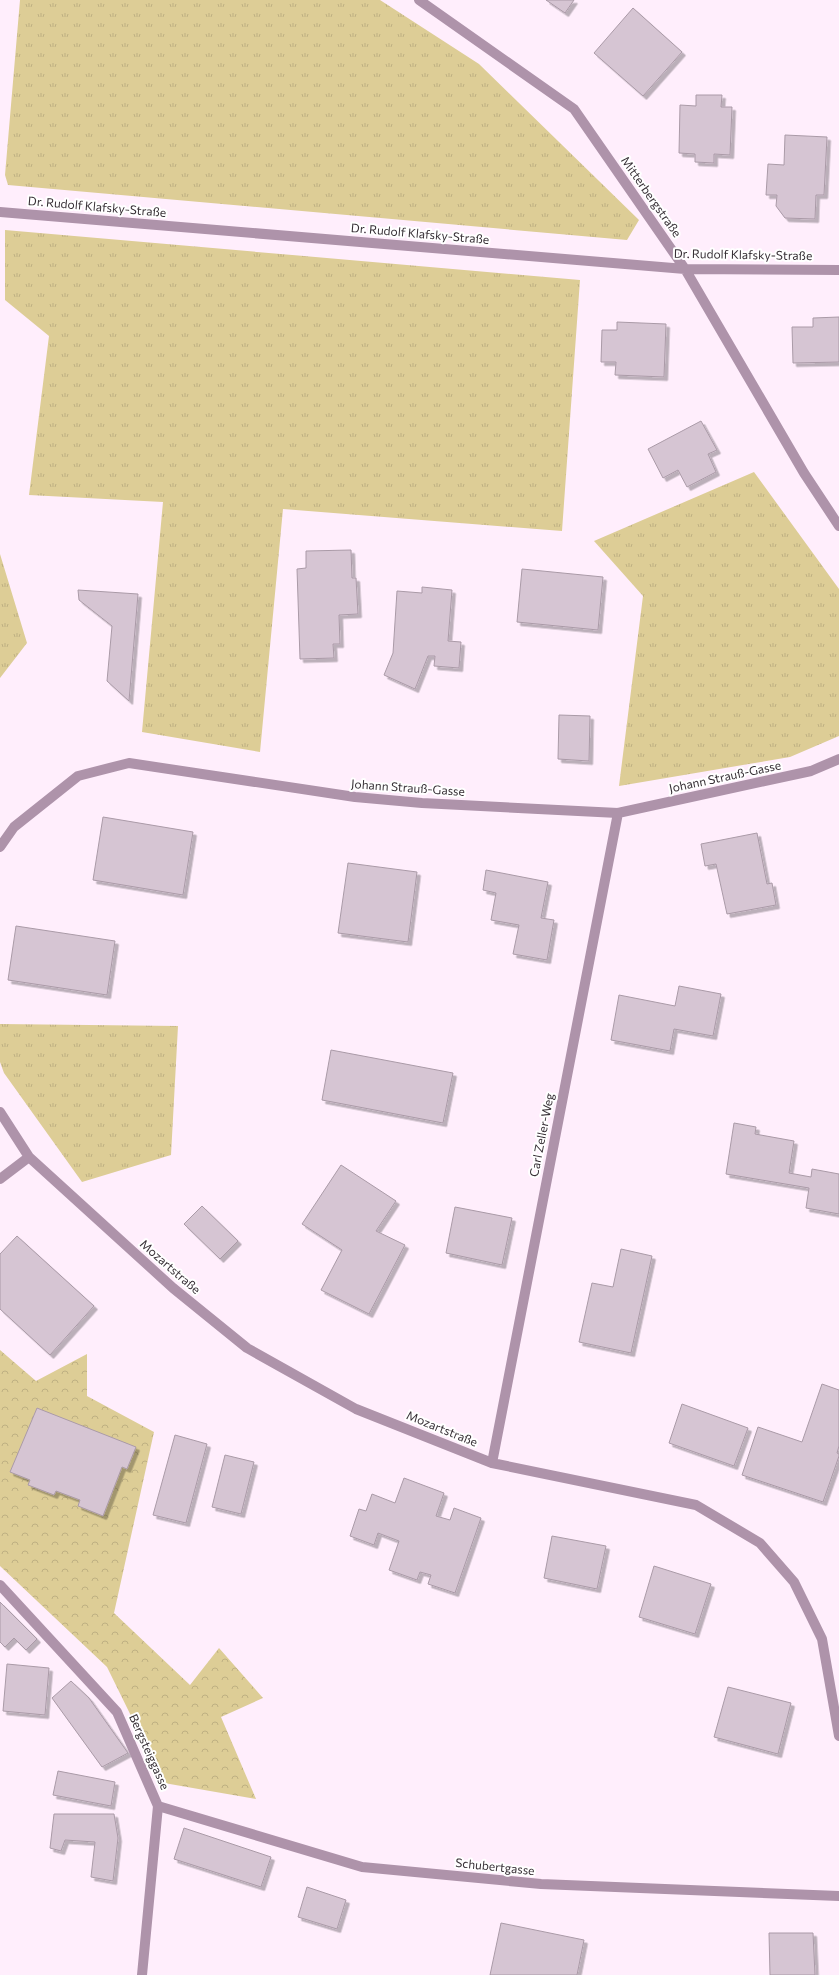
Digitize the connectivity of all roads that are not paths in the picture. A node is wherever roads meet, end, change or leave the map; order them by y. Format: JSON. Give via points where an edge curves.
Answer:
{"nodes":[{"id":1,"x":419,"y":0,"type":"edge"},
{"id":2,"x":0,"y":212,"type":"edge"},
{"id":3,"x":686,"y":269,"type":"junction"},
{"id":4,"x":839,"y":270,"type":"edge"},
{"id":5,"x":839,"y":526,"type":"edge"},
{"id":6,"x":839,"y":759,"type":"edge"},
{"id":7,"x":618,"y":813,"type":"junction"},
{"id":8,"x":0,"y":846,"type":"edge"},
{"id":9,"x":0,"y":1112,"type":"edge"},
{"id":10,"x":29,"y":1157,"type":"junction"},
{"id":11,"x":0,"y":1179,"type":"edge"},
{"id":12,"x":492,"y":1463,"type":"junction"},
{"id":13,"x":0,"y":1585,"type":"edge"},
{"id":14,"x":839,"y":1736,"type":"edge"},
{"id":15,"x":158,"y":1806,"type":"junction"},
{"id":16,"x":839,"y":1896,"type":"edge"},
{"id":17,"x":142,"y":1975,"type":"edge"}],
"edges":[{"from":1,"to":3,"type":"street","name":"Mitterbergstraße","via":[[574,110]]},
{"from":2,"to":3,"type":"street","name":"Dr. Rudolf Klafsky-Straße"},
{"from":3,"to":4,"type":"street","name":"Dr. Rudolf Klafsky-Straße"},
{"from":3,"to":5,"type":"street","name":"Mitterbergstraße","via":[[804,473]]},
{"from":6,"to":7,"type":"street","name":"Johann Strauß-Gasse","via":[[811,771]]},
{"from":7,"to":8,"type":"street","name":"Johann Strauß-Gasse","via":[[355,797],[129,763],[78,776],[14,827]]},
{"from":7,"to":12,"type":"street","name":"Carl Zeller-Weg"},
{"from":9,"to":10,"type":"street","name":"Mozartstraße"},
{"from":10,"to":11,"type":"street"},
{"from":10,"to":12,"type":"street","name":"Mozartstraße","via":[[173,1288],[247,1348],[356,1409]]},
{"from":12,"to":14,"type":"street","name":"Mozartstraße","via":[[696,1505],[760,1543],[794,1582],[822,1639]]},
{"from":13,"to":15,"type":"street","name":"Bergsteiggasse","via":[[117,1712]]},
{"from":15,"to":16,"type":"street","name":"Schubertgasse","via":[[362,1867],[541,1884]]},
{"from":15,"to":17,"type":"street","name":"Bergsteiggasse"}]}
